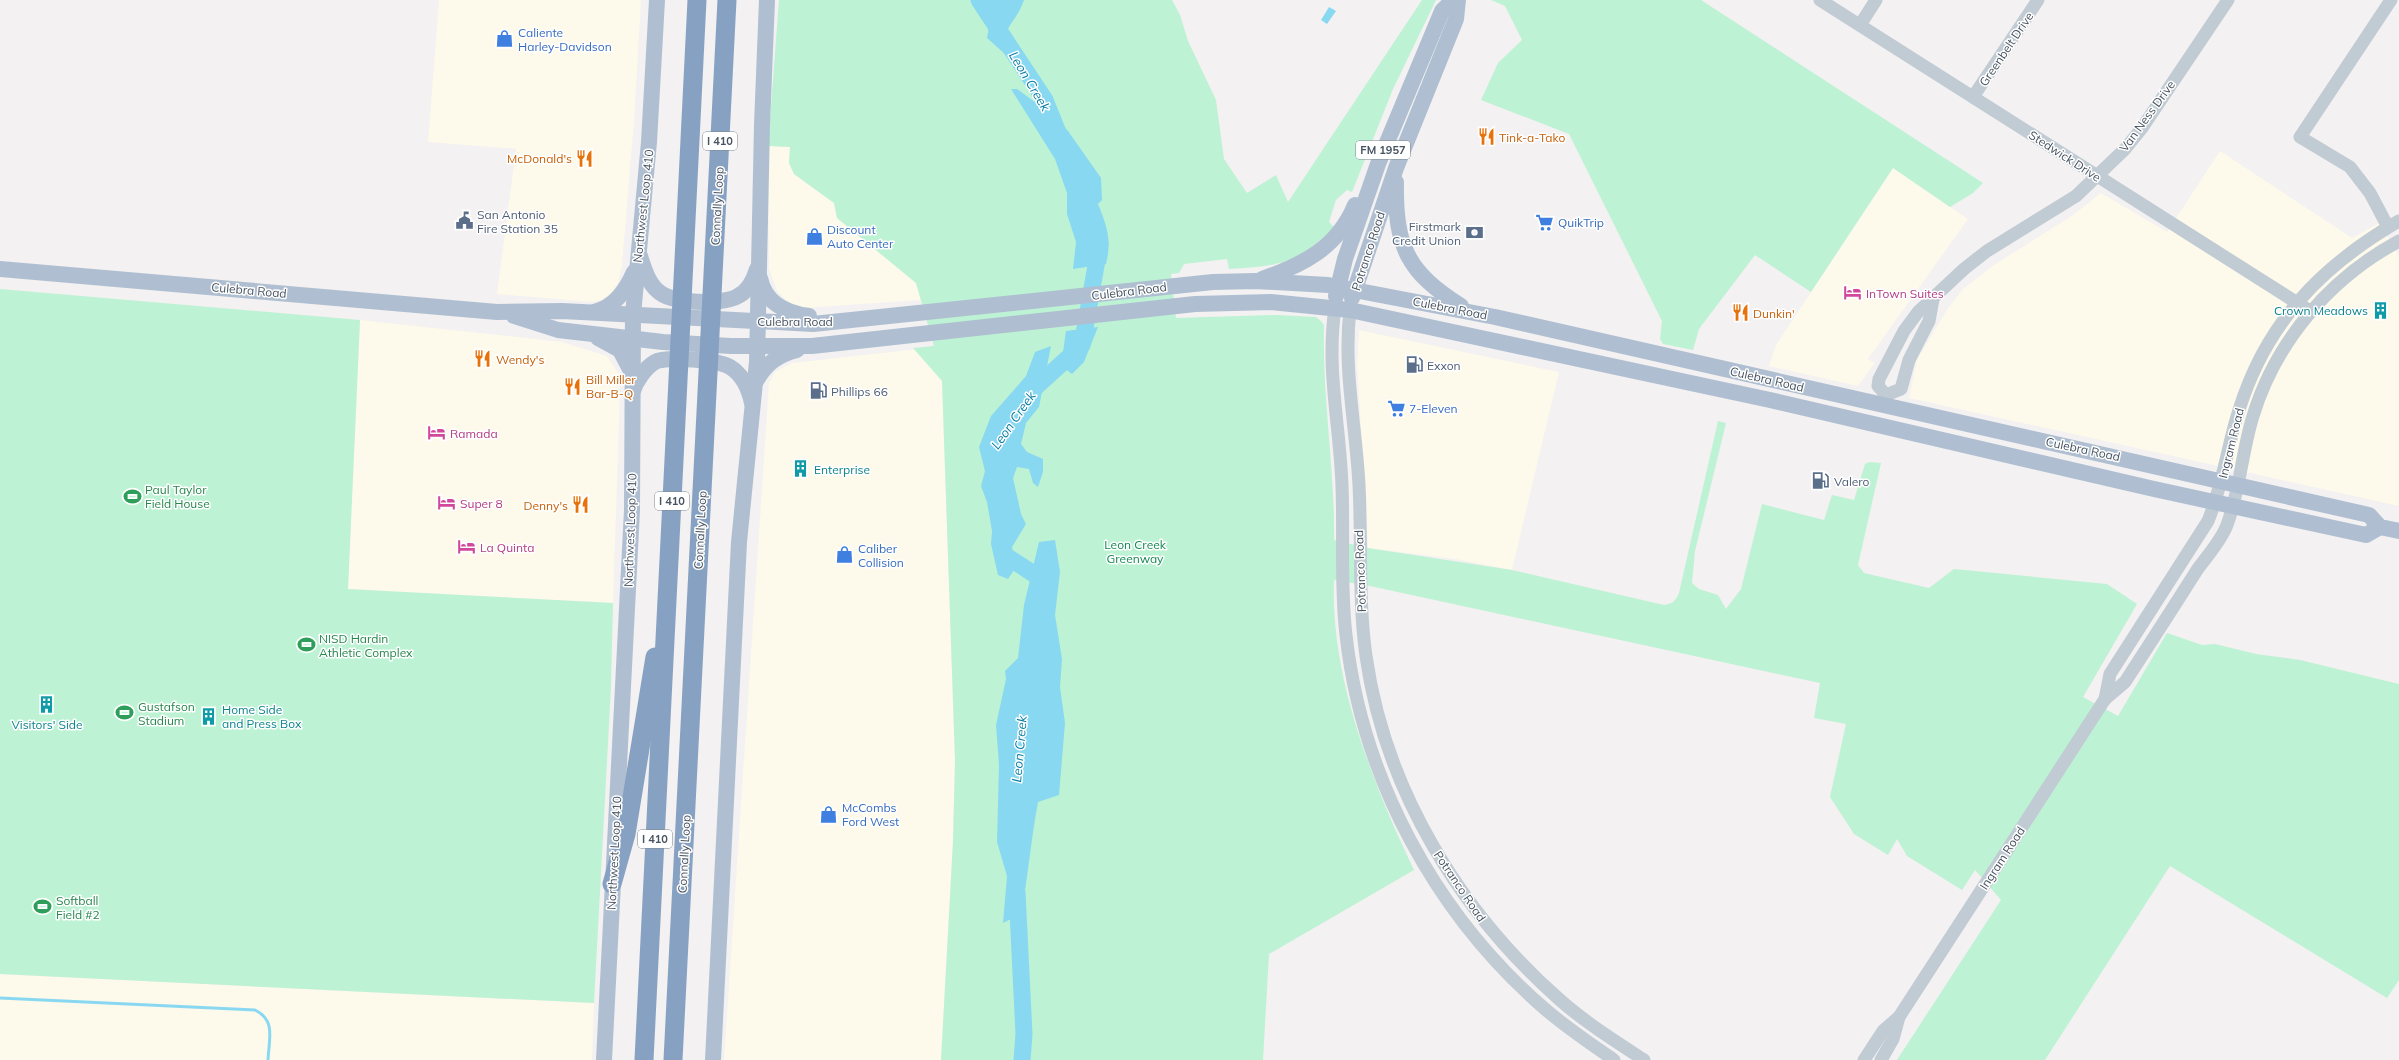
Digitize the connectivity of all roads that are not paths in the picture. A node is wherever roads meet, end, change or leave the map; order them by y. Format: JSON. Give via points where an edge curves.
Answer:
{"nodes":[{"id":1,"x":657,"y":0,"type":"edge"},
{"id":2,"x":696,"y":0,"type":"edge"},
{"id":3,"x":727,"y":0,"type":"edge"},
{"id":4,"x":767,"y":0,"type":"edge"},
{"id":5,"x":1453,"y":0,"type":"edge"},
{"id":6,"x":1458,"y":0,"type":"edge"},
{"id":7,"x":1820,"y":0,"type":"edge"},
{"id":8,"x":1876,"y":0,"type":"edge"},
{"id":9,"x":2038,"y":0,"type":"edge"},
{"id":10,"x":2228,"y":0,"type":"edge"},
{"id":11,"x":2391,"y":0,"type":"edge"},
{"id":12,"x":1860,"y":25,"type":"junction"},
{"id":13,"x":1973,"y":97,"type":"junction"},
{"id":14,"x":1378,"y":164,"type":"junction"},
{"id":15,"x":1396,"y":168,"type":"junction"},
{"id":16,"x":2096,"y":177,"type":"junction"},
{"id":17,"x":2393,"y":224,"type":"edge"},
{"id":18,"x":2399,"y":241,"type":"edge"},
{"id":19,"x":639,"y":253,"type":"junction"},
{"id":20,"x":759,"y":265,"type":"junction"},
{"id":21,"x":0,"y":269,"type":"edge"},
{"id":22,"x":1255,"y":281,"type":"junction"},
{"id":23,"x":1338,"y":286,"type":"junction"},
{"id":24,"x":1355,"y":289,"type":"junction"},
{"id":25,"x":1933,"y":299,"type":"junction"},
{"id":26,"x":2297,"y":301,"type":"junction"},
{"id":27,"x":1343,"y":309,"type":"junction"},
{"id":28,"x":2310,"y":311,"type":"junction"},
{"id":29,"x":497,"y":312,"type":"junction"},
{"id":30,"x":590,"y":312,"type":"junction"},
{"id":31,"x":1471,"y":313,"type":"junction"},
{"id":32,"x":633,"y":315,"type":"junction"},
{"id":33,"x":844,"y":320,"type":"junction"},
{"id":34,"x":758,"y":322,"type":"junction"},
{"id":35,"x":580,"y":333,"type":"junction"},
{"id":36,"x":633,"y":338,"type":"junction"},
{"id":37,"x":757,"y":346,"type":"junction"},
{"id":38,"x":812,"y":346,"type":"junction"},
{"id":39,"x":756,"y":381,"type":"junction"},
{"id":40,"x":633,"y":386,"type":"junction"},
{"id":41,"x":1885,"y":400,"type":"junction"},
{"id":42,"x":753,"y":406,"type":"junction"},
{"id":43,"x":1878,"y":424,"type":"junction"},
{"id":44,"x":2222,"y":481,"type":"junction"},
{"id":45,"x":2238,"y":485,"type":"junction"},
{"id":46,"x":2217,"y":503,"type":"junction"},
{"id":47,"x":2233,"y":506,"type":"junction"},
{"id":48,"x":2380,"y":527,"type":"junction"},
{"id":49,"x":2399,"y":531,"type":"edge"},
{"id":50,"x":1360,"y":606,"type":"junction"},
{"id":51,"x":1344,"y":608,"type":"junction"},
{"id":52,"x":666,"y":619,"type":"junction"},
{"id":53,"x":2105,"y":699,"type":"junction"},
{"id":54,"x":1404,"y":787,"type":"junction"},
{"id":55,"x":1388,"y":794,"type":"junction"},
{"id":56,"x":612,"y":884,"type":"junction"},
{"id":57,"x":1898,"y":1017,"type":"junction"},
{"id":58,"x":604,"y":1060,"type":"edge"},
{"id":59,"x":644,"y":1060,"type":"edge"},
{"id":60,"x":673,"y":1060,"type":"edge"},
{"id":61,"x":713,"y":1060,"type":"edge"},
{"id":62,"x":1614,"y":1060,"type":"edge"},
{"id":63,"x":1642,"y":1060,"type":"edge"},
{"id":64,"x":1864,"y":1060,"type":"edge"},
{"id":65,"x":1881,"y":1060,"type":"edge"}],
"edges":[{"from":1,"to":19,"type":"main road","name":"Northwest Loop 410","via":[[649,142]]},
{"from":2,"to":52,"type":"highway","number":"I 410"},
{"from":3,"to":60,"type":"highway","name":"Connally Loop","number":"I 410"},
{"from":4,"to":20,"type":"main road"},
{"from":5,"to":14,"type":"main road","name":"Potranco Road","number":"FM 1957","via":[[1442,11]]},
{"from":6,"to":15,"type":"main road","name":"Potranco Road","number":"FM 1957","via":[[1456,19]]},
{"from":7,"to":12,"type":"street","name":"Stedwick Drive"},
{"from":8,"to":12,"type":"street"},
{"from":9,"to":13,"type":"street","name":"Greenbelt Drive"},
{"from":10,"to":16,"type":"street","name":"Van Ness Drive","via":[[2142,128]]},
{"from":11,"to":17,"type":"street","via":[[2300,137],[2350,167]]},
{"from":12,"to":13,"type":"street","name":"Stedwick Drive"},
{"from":13,"to":16,"type":"street","name":"Stedwick Drive"},
{"from":14,"to":22,"type":"main road","via":[[1364,182],[1344,226],[1325,248],[1291,268]]},
{"from":14,"to":23,"type":"main road","name":"Potranco Road","number":"FM 1957"},
{"from":15,"to":24,"type":"main road","name":"Potranco Road","number":"FM 1957"},
{"from":15,"to":31,"type":"main road","via":[[1397,223],[1407,255],[1430,285]]},
{"from":16,"to":25,"type":"street","name":"Van Ness Drive","via":[[2059,208],[1987,251]]},
{"from":16,"to":26,"type":"street","name":"Stedwick Drive"},
{"from":17,"to":26,"type":"street","name":"Ingram Road","via":[[2346,254]]},
{"from":18,"to":28,"type":"street","name":"Ingram Road","via":[[2360,266]]},
{"from":19,"to":20,"type":"main road","via":[[657,291],[669,298],[680,300],[724,301],[733,298],[749,286]]},
{"from":19,"to":30,"type":"main road","via":[[634,272],[623,293],[608,306]]},
{"from":19,"to":32,"type":"main road","name":"Northwest Loop 410"},
{"from":20,"to":33,"type":"main road","via":[[761,282],[766,293],[782,309],[800,315]]},
{"from":20,"to":34,"type":"main road"},
{"from":21,"to":29,"type":"main road","name":"Culebra Road"},
{"from":22,"to":23,"type":"main road","name":"Culebra Road"},
{"from":22,"to":33,"type":"main road","name":"Culebra Road","via":[[1181,284]]},
{"from":23,"to":24,"type":"main road","name":"Culebra Road"},
{"from":23,"to":27,"type":"main road","name":"Potranco Road","number":"FM 1957"},
{"from":24,"to":27,"type":"main road","name":"Potranco Road","number":"FM 1957"},
{"from":24,"to":31,"type":"main road","name":"Culebra Road"},
{"from":25,"to":41,"type":"street","via":[[1930,321],[1909,360],[1901,389]]},
{"from":25,"to":41,"type":"street","name":"Van Ness Drive","via":[[1918,312],[1904,331],[1879,379],[1878,386]]},
{"from":26,"to":28,"type":"street","name":"Stedwick Drive"},
{"from":26,"to":44,"type":"street","name":"Ingram Road","via":[[2264,348],[2250,377],[2238,412]]},
{"from":27,"to":38,"type":"main road","name":"Culebra Road","via":[[1255,302],[1183,306]]},
{"from":27,"to":43,"type":"main road","name":"Culebra Road"},
{"from":27,"to":50,"type":"street","name":"Potranco Road","via":[[1359,483]]},
{"from":27,"to":51,"type":"street","name":"Potranco Road","via":[[1332,376],[1342,485]]},
{"from":28,"to":45,"type":"street","name":"Ingram Road","via":[[2279,357],[2264,386],[2253,416]]},
{"from":29,"to":30,"type":"main road","name":"Culebra Road"},
{"from":29,"to":35,"type":"main road","name":"Culebra Road","via":[[558,330]]},
{"from":30,"to":32,"type":"main road","name":"Culebra Road"},
{"from":31,"to":41,"type":"main road","name":"Culebra Road"},
{"from":32,"to":34,"type":"main road","name":"Culebra Road"},
{"from":32,"to":36,"type":"main road","name":"Northwest Loop 410"},
{"from":33,"to":34,"type":"main road","name":"Culebra Road","via":[[814,324]]},
{"from":34,"to":37,"type":"main road"},
{"from":35,"to":36,"type":"main road","name":"Culebra Road"},
{"from":35,"to":40,"type":"main road","via":[[617,347],[628,364]]},
{"from":36,"to":37,"type":"main road","name":"Culebra Road","via":[[663,342]]},
{"from":36,"to":40,"type":"main road","name":"Northwest Loop 410"},
{"from":37,"to":38,"type":"main road","name":"Culebra Road"},
{"from":37,"to":39,"type":"main road"},
{"from":38,"to":39,"type":"main road","via":[[776,357]]},
{"from":39,"to":42,"type":"main road"},
{"from":40,"to":42,"type":"main road","via":[[647,369],[660,360],[720,363],[731,367],[740,376]]},
{"from":40,"to":56,"type":"main road","name":"Northwest Loop 410","via":[[631,533]]},
{"from":41,"to":43,"type":"street"},
{"from":41,"to":44,"type":"main road","name":"Culebra Road"},
{"from":42,"to":61,"type":"main road","via":[[738,560]]},
{"from":43,"to":46,"type":"main road","name":"Culebra Road"},
{"from":44,"to":45,"type":"main road","name":"Culebra Road"},
{"from":44,"to":46,"type":"street","name":"Ingram Road"},
{"from":45,"to":47,"type":"street","name":"Ingram Road"},
{"from":45,"to":48,"type":"main road","name":"Culebra Road","via":[[2369,515]]},
{"from":46,"to":47,"type":"main road","name":"Culebra Road"},
{"from":46,"to":53,"type":"street","name":"Ingram Road","via":[[2110,674]]},
{"from":47,"to":48,"type":"main road","name":"Culebra Road","via":[[2366,535]]},
{"from":47,"to":53,"type":"street","name":"Ingram Road","via":[[2226,526],[2128,677]]},
{"from":48,"to":49,"type":"main road","name":"Culebra Road"},
{"from":50,"to":51,"type":"street"},
{"from":50,"to":54,"type":"street","name":"Potranco Road","via":[[1366,658],[1376,705]]},
{"from":51,"to":55,"type":"street","name":"Potranco Road","via":[[1350,661],[1360,710]]},
{"from":52,"to":56,"type":"highway","via":[[652,665],[626,834]]},
{"from":52,"to":59,"type":"highway","number":"I 410"},
{"from":53,"to":57,"type":"street","name":"Ingram Road"},
{"from":54,"to":55,"type":"street"},
{"from":54,"to":63,"type":"street","name":"Potranco Road","via":[[1440,858],[1465,897],[1494,933],[1561,1001]]},
{"from":55,"to":62,"type":"street","name":"Potranco Road","via":[[1407,834],[1434,880],[1479,942],[1545,1009]]},
{"from":56,"to":58,"type":"main road","name":"Northwest Loop 410"},
{"from":57,"to":64,"type":"street","name":"Ingram Road","via":[[1883,1032]]},
{"from":57,"to":65,"type":"street","name":"Ingram Road","via":[[1893,1039]]}]}
